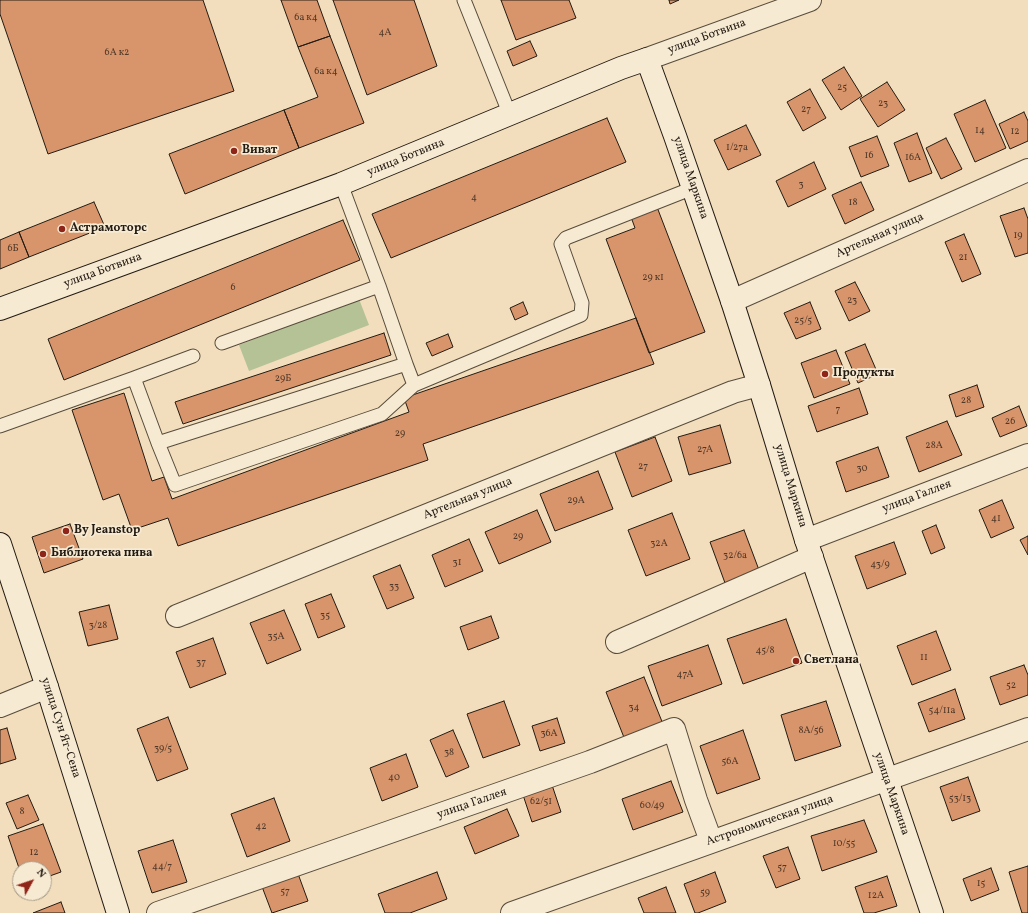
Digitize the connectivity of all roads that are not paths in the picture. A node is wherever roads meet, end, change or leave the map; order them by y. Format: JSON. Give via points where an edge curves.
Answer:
{"nodes":[{"id":1,"x":464,"y":0,"type":"edge"},
{"id":2,"x":810,"y":0,"type":"edge"},
{"id":3,"x":647,"y":59,"type":"junction"},
{"id":4,"x":510,"y":115,"type":"junction"},
{"id":5,"x":1028,"y":170,"type":"edge"},
{"id":6,"x":341,"y":184,"type":"junction"},
{"id":7,"x":693,"y":188,"type":"junction"},
{"id":8,"x":379,"y":286,"type":"junction"},
{"id":9,"x":732,"y":301,"type":"junction"},
{"id":10,"x":0,"y":309,"type":"edge"},
{"id":11,"x":222,"y":343,"type":"dead end"},
{"id":12,"x":193,"y":356,"type":"dead end"},
{"id":13,"x":406,"y":364,"type":"junction"},
{"id":14,"x":134,"y":378,"type":"junction"},
{"id":15,"x":414,"y":385,"type":"junction"},
{"id":16,"x":759,"y":385,"type":"junction"},
{"id":17,"x":0,"y":426,"type":"edge"},
{"id":18,"x":158,"y":444,"type":"junction"},
{"id":19,"x":1028,"y":455,"type":"edge"},
{"id":20,"x":0,"y":544,"type":"edge"},
{"id":21,"x":809,"y":548,"type":"junction"},
{"id":22,"x":177,"y":616,"type":"dead end"},
{"id":23,"x":617,"y":642,"type":"dead end"},
{"id":24,"x":47,"y":687,"type":"junction"},
{"id":25,"x":0,"y":706,"type":"edge"},
{"id":26,"x":1028,"y":729,"type":"edge"},
{"id":27,"x":887,"y":780,"type":"junction"},
{"id":28,"x":711,"y":841,"type":"junction"},
{"id":29,"x":118,"y":913,"type":"edge"},
{"id":30,"x":158,"y":913,"type":"edge"},
{"id":31,"x":512,"y":913,"type":"edge"},
{"id":32,"x":932,"y":913,"type":"edge"}],
"edges":[{"from":1,"to":4,"type":"lane"},
{"from":2,"to":3,"type":"street","name":"улица Ботвина"},
{"from":3,"to":4,"type":"street","name":"улица Ботвина","via":[[614,70]]},
{"from":3,"to":7,"type":"street","name":"улица Маркина"},
{"from":4,"to":6,"type":"street","name":"улица Ботвина"},
{"from":5,"to":9,"type":"street","name":"Артельная улица"},
{"from":6,"to":8,"type":"lane"},
{"from":6,"to":10,"type":"street","name":"улица Ботвина"},
{"from":7,"to":9,"type":"street","name":"улица Маркина"},
{"from":7,"to":15,"type":"lane","via":[[566,238],[561,244],[582,303],[581,315]]},
{"from":8,"to":11,"type":"lane"},
{"from":8,"to":13,"type":"lane"},
{"from":9,"to":16,"type":"street","name":"улица Маркина"},
{"from":12,"to":14,"type":"lane"},
{"from":13,"to":15,"type":"lane"},
{"from":13,"to":18,"type":"lane"},
{"from":14,"to":17,"type":"lane"},
{"from":14,"to":18,"type":"lane"},
{"from":15,"to":18,"type":"lane","via":[[382,414],[175,485]]},
{"from":16,"to":21,"type":"street","name":"улица Маркина"},
{"from":16,"to":22,"type":"street","name":"Артельная улица","via":[[733,392]]},
{"from":19,"to":21,"type":"street","name":"улица Галлея"},
{"from":20,"to":24,"type":"street","name":"улица Сун Ят-Сена"},
{"from":21,"to":23,"type":"street","name":"улица Галлея"},
{"from":21,"to":27,"type":"street","name":"улица Маркина"},
{"from":24,"to":25,"type":"street"},
{"from":24,"to":29,"type":"street","name":"улица Сун Ят-Сена"},
{"from":26,"to":27,"type":"street","name":"Астрономическая улица"},
{"from":27,"to":28,"type":"street","name":"Астрономическая улица"},
{"from":27,"to":32,"type":"street","name":"улица Маркина"},
{"from":28,"to":30,"type":"street","name":"улица Галлея","via":[[674,729],[590,762]]},
{"from":28,"to":31,"type":"street","name":"Астрономическая улица"}]}
